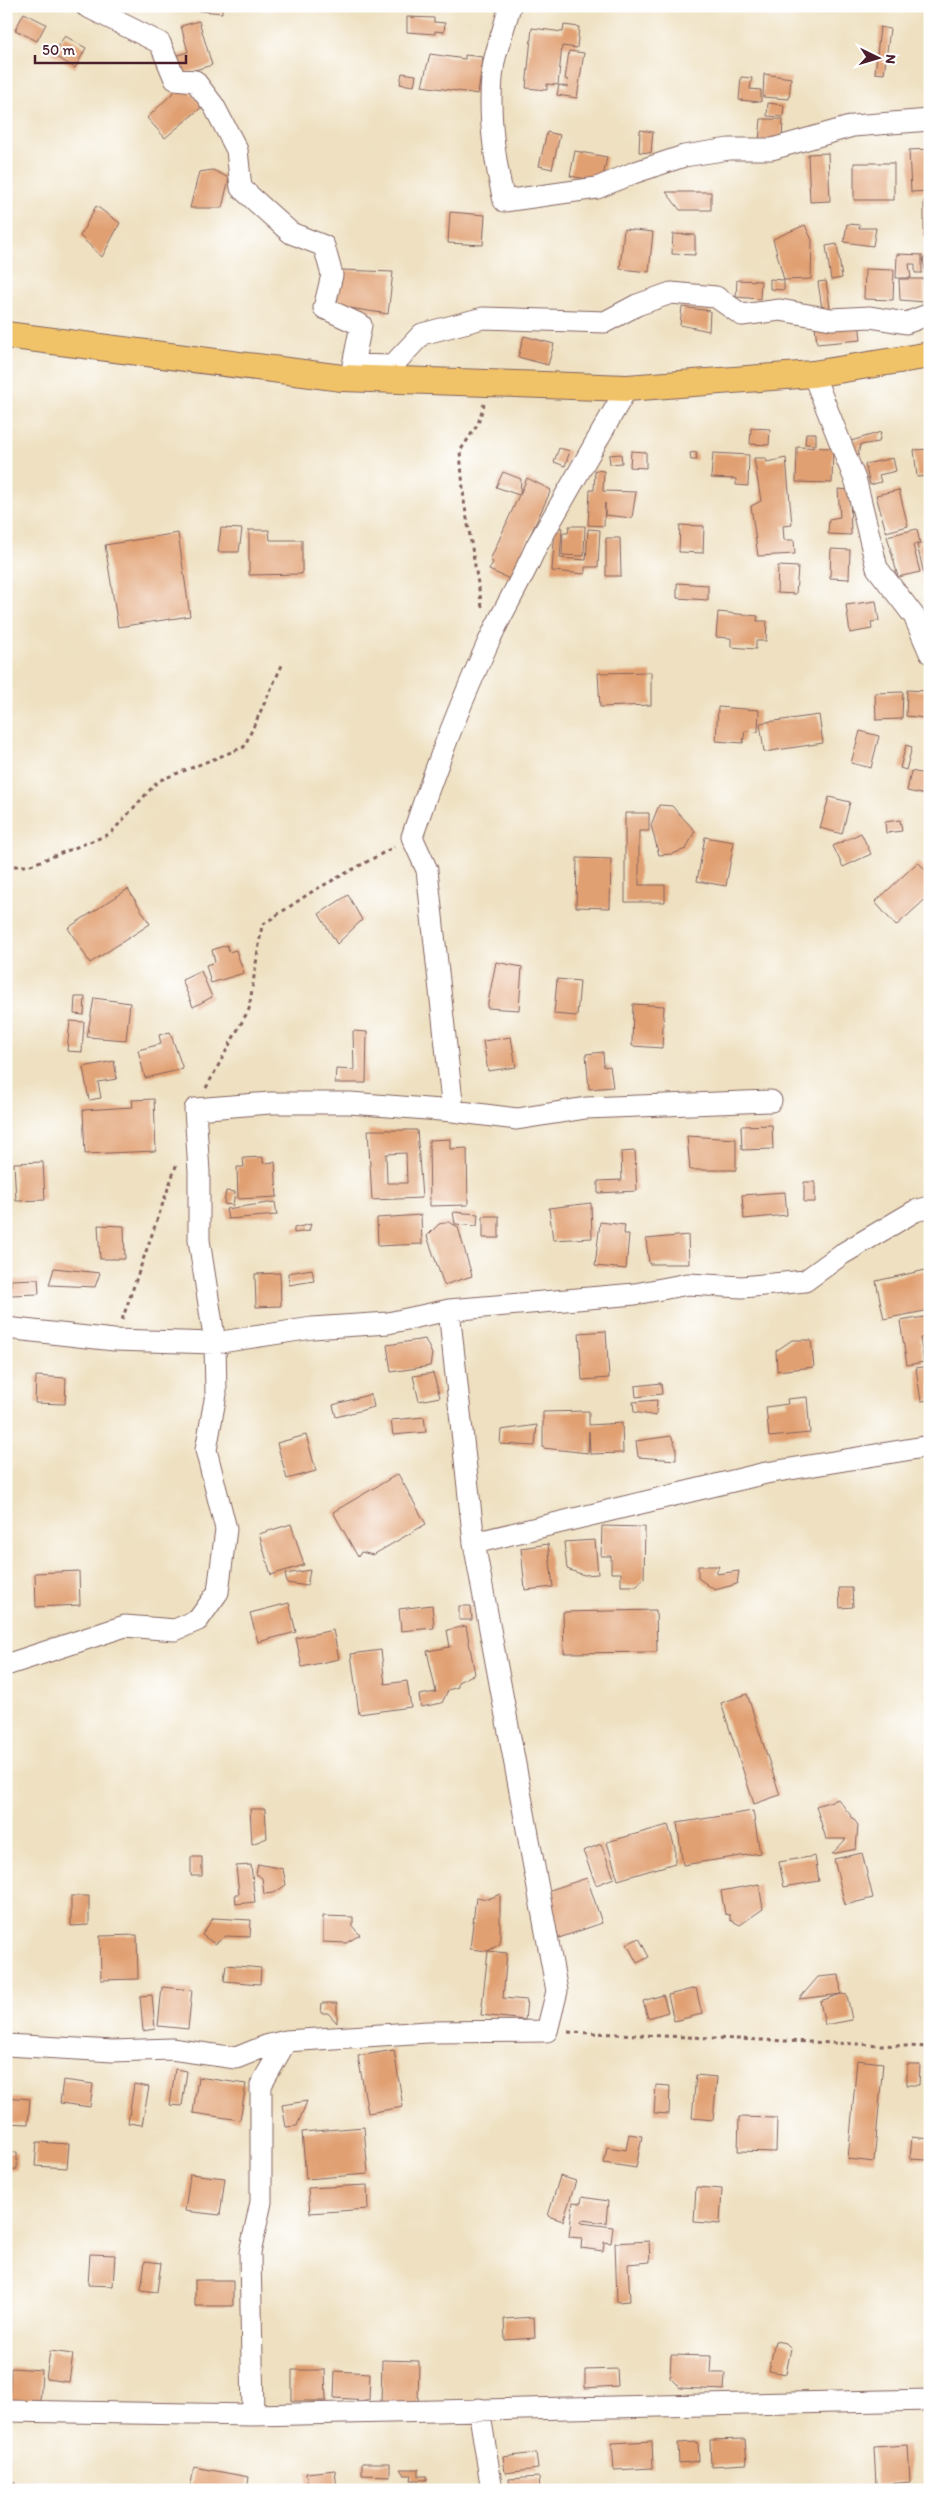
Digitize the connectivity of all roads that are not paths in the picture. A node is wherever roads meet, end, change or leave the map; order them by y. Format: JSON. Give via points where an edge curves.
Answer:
{"nodes":[{"id":1,"x":86,"y":6,"type":"edge"},
{"id":2,"x":510,"y":6,"type":"edge"},
{"id":3,"x":930,"y":120,"type":"edge"},
{"id":4,"x":930,"y":314,"type":"edge"},
{"id":5,"x":6,"y":335,"type":"edge"},
{"id":6,"x":930,"y":355,"type":"edge"},
{"id":7,"x":813,"y":374,"type":"junction"},
{"id":8,"x":627,"y":388,"type":"junction"},
{"id":9,"x":930,"y":653,"type":"edge"},
{"id":10,"x":771,"y":1101,"type":"dead end"},
{"id":11,"x":453,"y":1111,"type":"junction"},
{"id":12,"x":930,"y":1207,"type":"edge"},
{"id":13,"x":449,"y":1310,"type":"junction"},
{"id":14,"x":6,"y":1328,"type":"edge"},
{"id":15,"x":215,"y":1343,"type":"junction"},
{"id":16,"x":930,"y":1446,"type":"edge"},
{"id":17,"x":474,"y":1543,"type":"junction"},
{"id":18,"x":6,"y":1665,"type":"edge"},
{"id":19,"x":286,"y":2041,"type":"junction"},
{"id":20,"x":6,"y":2045,"type":"edge"},
{"id":21,"x":930,"y":2400,"type":"edge"},
{"id":22,"x":478,"y":2410,"type":"junction"},
{"id":23,"x":6,"y":2411,"type":"edge"},
{"id":24,"x":253,"y":2415,"type":"junction"},
{"id":25,"x":492,"y":2490,"type":"edge"}],
"edges":[{"from":1,"to":4,"type":"street","via":[[160,42],[175,79],[195,82],[214,106],[237,150],[241,188],[291,233],[324,246],[332,275],[324,308],[361,325],[353,364],[392,366],[422,334],[483,318],[605,322],[637,304],[671,294],[716,297],[742,315],[780,310],[831,319],[870,317],[906,323]]},
{"from":2,"to":3,"type":"street","via":[[494,62],[492,89],[496,165],[504,201],[597,188],[684,156],[729,149],[772,149],[853,126]]},
{"from":5,"to":8,"type":"main road","via":[[342,378]]},
{"from":6,"to":7,"type":"main road"},
{"from":7,"to":8,"type":"main road"},
{"from":7,"to":9,"type":"street","via":[[856,482],[877,568],[914,616]]},
{"from":8,"to":11,"type":"street","via":[[536,548],[488,643],[439,758],[412,837],[427,870]]},
{"from":10,"to":11,"type":"street","via":[[586,1108],[517,1119]]},
{"from":11,"to":15,"type":"street","via":[[350,1103],[270,1103],[195,1108],[199,1240]]},
{"from":12,"to":13,"type":"street","via":[[916,1211],[842,1254],[805,1280],[742,1287],[688,1284],[635,1294]]},
{"from":13,"to":15,"type":"street","via":[[388,1323],[312,1328]]},
{"from":13,"to":17,"type":"street"},
{"from":14,"to":15,"type":"street","via":[[114,1340]]},
{"from":15,"to":18,"type":"street","via":[[216,1394],[206,1450],[226,1529],[218,1592],[198,1620],[175,1630],[125,1626]]},
{"from":16,"to":17,"type":"street","via":[[766,1473]]},
{"from":17,"to":19,"type":"street","via":[[556,1991],[547,2031],[428,2032]]},
{"from":19,"to":20,"type":"street","via":[[236,2058],[171,2049],[113,2051]]},
{"from":19,"to":24,"type":"street","via":[[261,2085],[262,2202],[250,2253]]},
{"from":21,"to":22,"type":"street"},
{"from":22,"to":24,"type":"street"},
{"from":22,"to":25,"type":"street"},
{"from":23,"to":24,"type":"street"}]}
